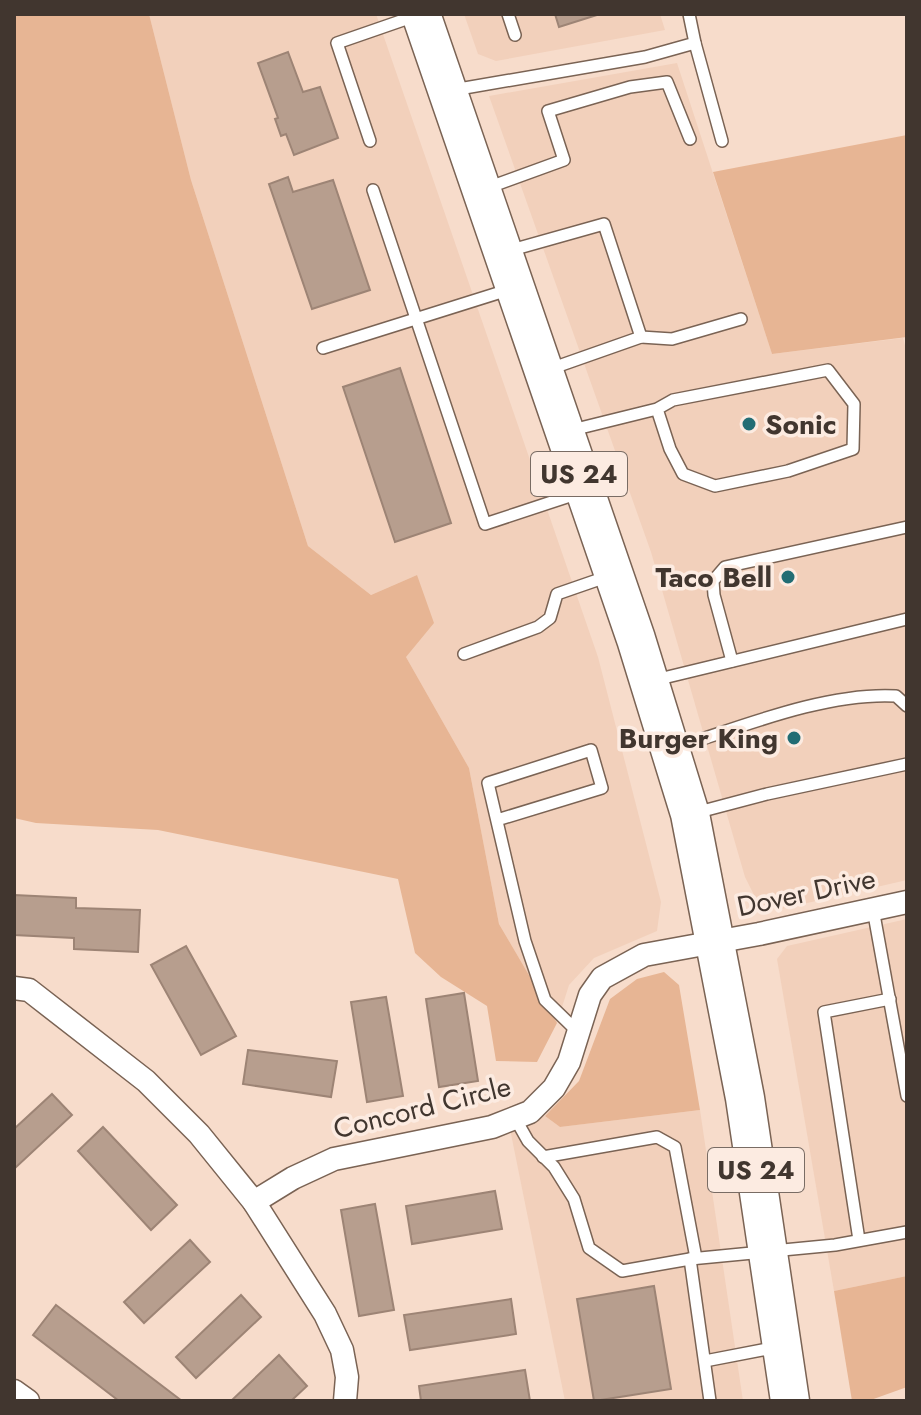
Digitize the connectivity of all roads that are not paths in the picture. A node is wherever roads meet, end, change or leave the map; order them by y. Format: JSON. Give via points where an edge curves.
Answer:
{"nodes":[{"id":1,"x":420,"y":14,"type":"edge"},
{"id":2,"x":508,"y":14,"type":"edge"},
{"id":3,"x":689,"y":14,"type":"edge"},
{"id":4,"x":515,"y":35,"type":"dead end"},
{"id":5,"x":695,"y":43,"type":"junction"},
{"id":6,"x":449,"y":91,"type":"junction"},
{"id":7,"x":690,"y":139,"type":"dead end"},
{"id":8,"x":370,"y":141,"type":"dead end"},
{"id":9,"x":722,"y":141,"type":"dead end"},
{"id":10,"x":373,"y":190,"type":"dead end"},
{"id":11,"x":483,"y":190,"type":"junction"},
{"id":12,"x":510,"y":270,"type":"junction"},
{"id":13,"x":416,"y":319,"type":"junction"},
{"id":14,"x":741,"y":319,"type":"dead end"},
{"id":15,"x":641,"y":337,"type":"junction"},
{"id":16,"x":323,"y":348,"type":"dead end"},
{"id":17,"x":544,"y":372,"type":"junction"},
{"id":18,"x":657,"y":409,"type":"junction"},
{"id":19,"x":564,"y":432,"type":"junction"},
{"id":20,"x":584,"y":491,"type":"junction"},
{"id":21,"x":907,"y":527,"type":"edge"},
{"id":22,"x":613,"y":574,"type":"junction"},
{"id":23,"x":907,"y":619,"type":"edge"},
{"id":24,"x":464,"y":654,"type":"dead end"},
{"id":25,"x":732,"y":661,"type":"junction"},
{"id":26,"x":651,"y":682,"type":"junction"},
{"id":27,"x":907,"y":706,"type":"edge"},
{"id":28,"x":671,"y":749,"type":"junction"},
{"id":29,"x":907,"y":764,"type":"edge"},
{"id":30,"x":690,"y":814,"type":"junction"},
{"id":31,"x":497,"y":820,"type":"junction"},
{"id":32,"x":907,"y":902,"type":"edge"},
{"id":33,"x":873,"y":909,"type":"junction"},
{"id":34,"x":717,"y":940,"type":"junction"},
{"id":35,"x":14,"y":988,"type":"edge"},
{"id":36,"x":890,"y":999,"type":"junction"},
{"id":37,"x":578,"y":1032,"type":"junction"},
{"id":38,"x":907,"y":1096,"type":"edge"},
{"id":39,"x":515,"y":1118,"type":"junction"},
{"id":40,"x":543,"y":1157,"type":"junction"},
{"id":41,"x":254,"y":1202,"type":"junction"},
{"id":42,"x":907,"y":1232,"type":"edge"},
{"id":43,"x":859,"y":1240,"type":"junction"},
{"id":44,"x":768,"y":1252,"type":"junction"},
{"id":45,"x":693,"y":1258,"type":"junction"},
{"id":46,"x":782,"y":1347,"type":"junction"},
{"id":47,"x":705,"y":1361,"type":"junction"},
{"id":48,"x":14,"y":1391,"type":"edge"},
{"id":49,"x":28,"y":1401,"type":"edge"},
{"id":50,"x":345,"y":1401,"type":"edge"},
{"id":51,"x":710,"y":1401,"type":"edge"},
{"id":52,"x":790,"y":1401,"type":"edge"}],
"edges":[{"from":1,"to":6,"type":"highway","number":"US 24"},
{"from":1,"to":8,"type":"lane","via":[[337,43]]},
{"from":2,"to":4,"type":"lane"},
{"from":3,"to":5,"type":"lane"},
{"from":5,"to":6,"type":"lane","via":[[645,57]]},
{"from":5,"to":9,"type":"lane"},
{"from":6,"to":11,"type":"highway","number":"US 24"},
{"from":7,"to":11,"type":"lane","via":[[667,82],[630,87],[548,111],[564,160]]},
{"from":10,"to":13,"type":"lane"},
{"from":11,"to":12,"type":"highway","number":"US 24"},
{"from":12,"to":13,"type":"lane"},
{"from":12,"to":15,"type":"lane","via":[[604,224]]},
{"from":12,"to":17,"type":"highway","number":"US 24"},
{"from":13,"to":16,"type":"lane"},
{"from":13,"to":20,"type":"lane","via":[[485,524]]},
{"from":14,"to":15,"type":"lane","via":[[672,339]]},
{"from":15,"to":17,"type":"lane"},
{"from":17,"to":19,"type":"highway","number":"US 24"},
{"from":18,"to":18,"type":"lane","via":[[683,474],[715,486],[788,471],[853,449],[854,404],[828,370],[673,400]]},
{"from":18,"to":19,"type":"lane"},
{"from":19,"to":20,"type":"highway","number":"US 24"},
{"from":20,"to":22,"type":"highway","number":"US 24"},
{"from":21,"to":25,"type":"lane","via":[[725,567],[713,581],[714,595]]},
{"from":22,"to":24,"type":"lane","via":[[557,594],[550,618],[538,627]]},
{"from":22,"to":26,"type":"highway","number":"US 24"},
{"from":23,"to":25,"type":"lane"},
{"from":25,"to":26,"type":"lane"},
{"from":26,"to":28,"type":"highway","number":"US 24"},
{"from":27,"to":28,"type":"lane","via":[[896,696],[876,695],[801,709]]},
{"from":28,"to":30,"type":"highway","number":"US 24"},
{"from":29,"to":30,"type":"lane"},
{"from":30,"to":34,"type":"highway","number":"US 24"},
{"from":31,"to":31,"type":"lane","via":[[488,783],[591,750],[602,788]]},
{"from":31,"to":37,"type":"lane","via":[[525,941],[545,1000]]},
{"from":32,"to":33,"type":"street","name":"Dover Drive"},
{"from":33,"to":34,"type":"street","name":"Dover Drive"},
{"from":33,"to":36,"type":"lane"},
{"from":34,"to":37,"type":"street","name":"Concord Circle","via":[[644,955],[602,978],[590,995]]},
{"from":34,"to":44,"type":"highway","number":"US 24"},
{"from":35,"to":41,"type":"street","via":[[29,990],[146,1081],[199,1134]]},
{"from":36,"to":38,"type":"lane"},
{"from":36,"to":43,"type":"lane","via":[[824,1012]]},
{"from":37,"to":39,"type":"street","name":"Concord Circle","via":[[554,1088],[530,1112]]},
{"from":39,"to":40,"type":"lane"},
{"from":39,"to":41,"type":"street","name":"Concord Circle","via":[[334,1159]]},
{"from":40,"to":45,"type":"lane","via":[[574,1199],[589,1248],[622,1271]]},
{"from":40,"to":45,"type":"lane","via":[[657,1137],[675,1147]]},
{"from":41,"to":50,"type":"street","via":[[342,1350]]},
{"from":42,"to":43,"type":"lane"},
{"from":43,"to":44,"type":"lane"},
{"from":44,"to":45,"type":"lane"},
{"from":44,"to":46,"type":"highway","number":"US 24"},
{"from":45,"to":47,"type":"lane"},
{"from":46,"to":47,"type":"lane"},
{"from":46,"to":52,"type":"highway","number":"US 24"},
{"from":47,"to":51,"type":"lane"},
{"from":48,"to":49,"type":"street"}]}
